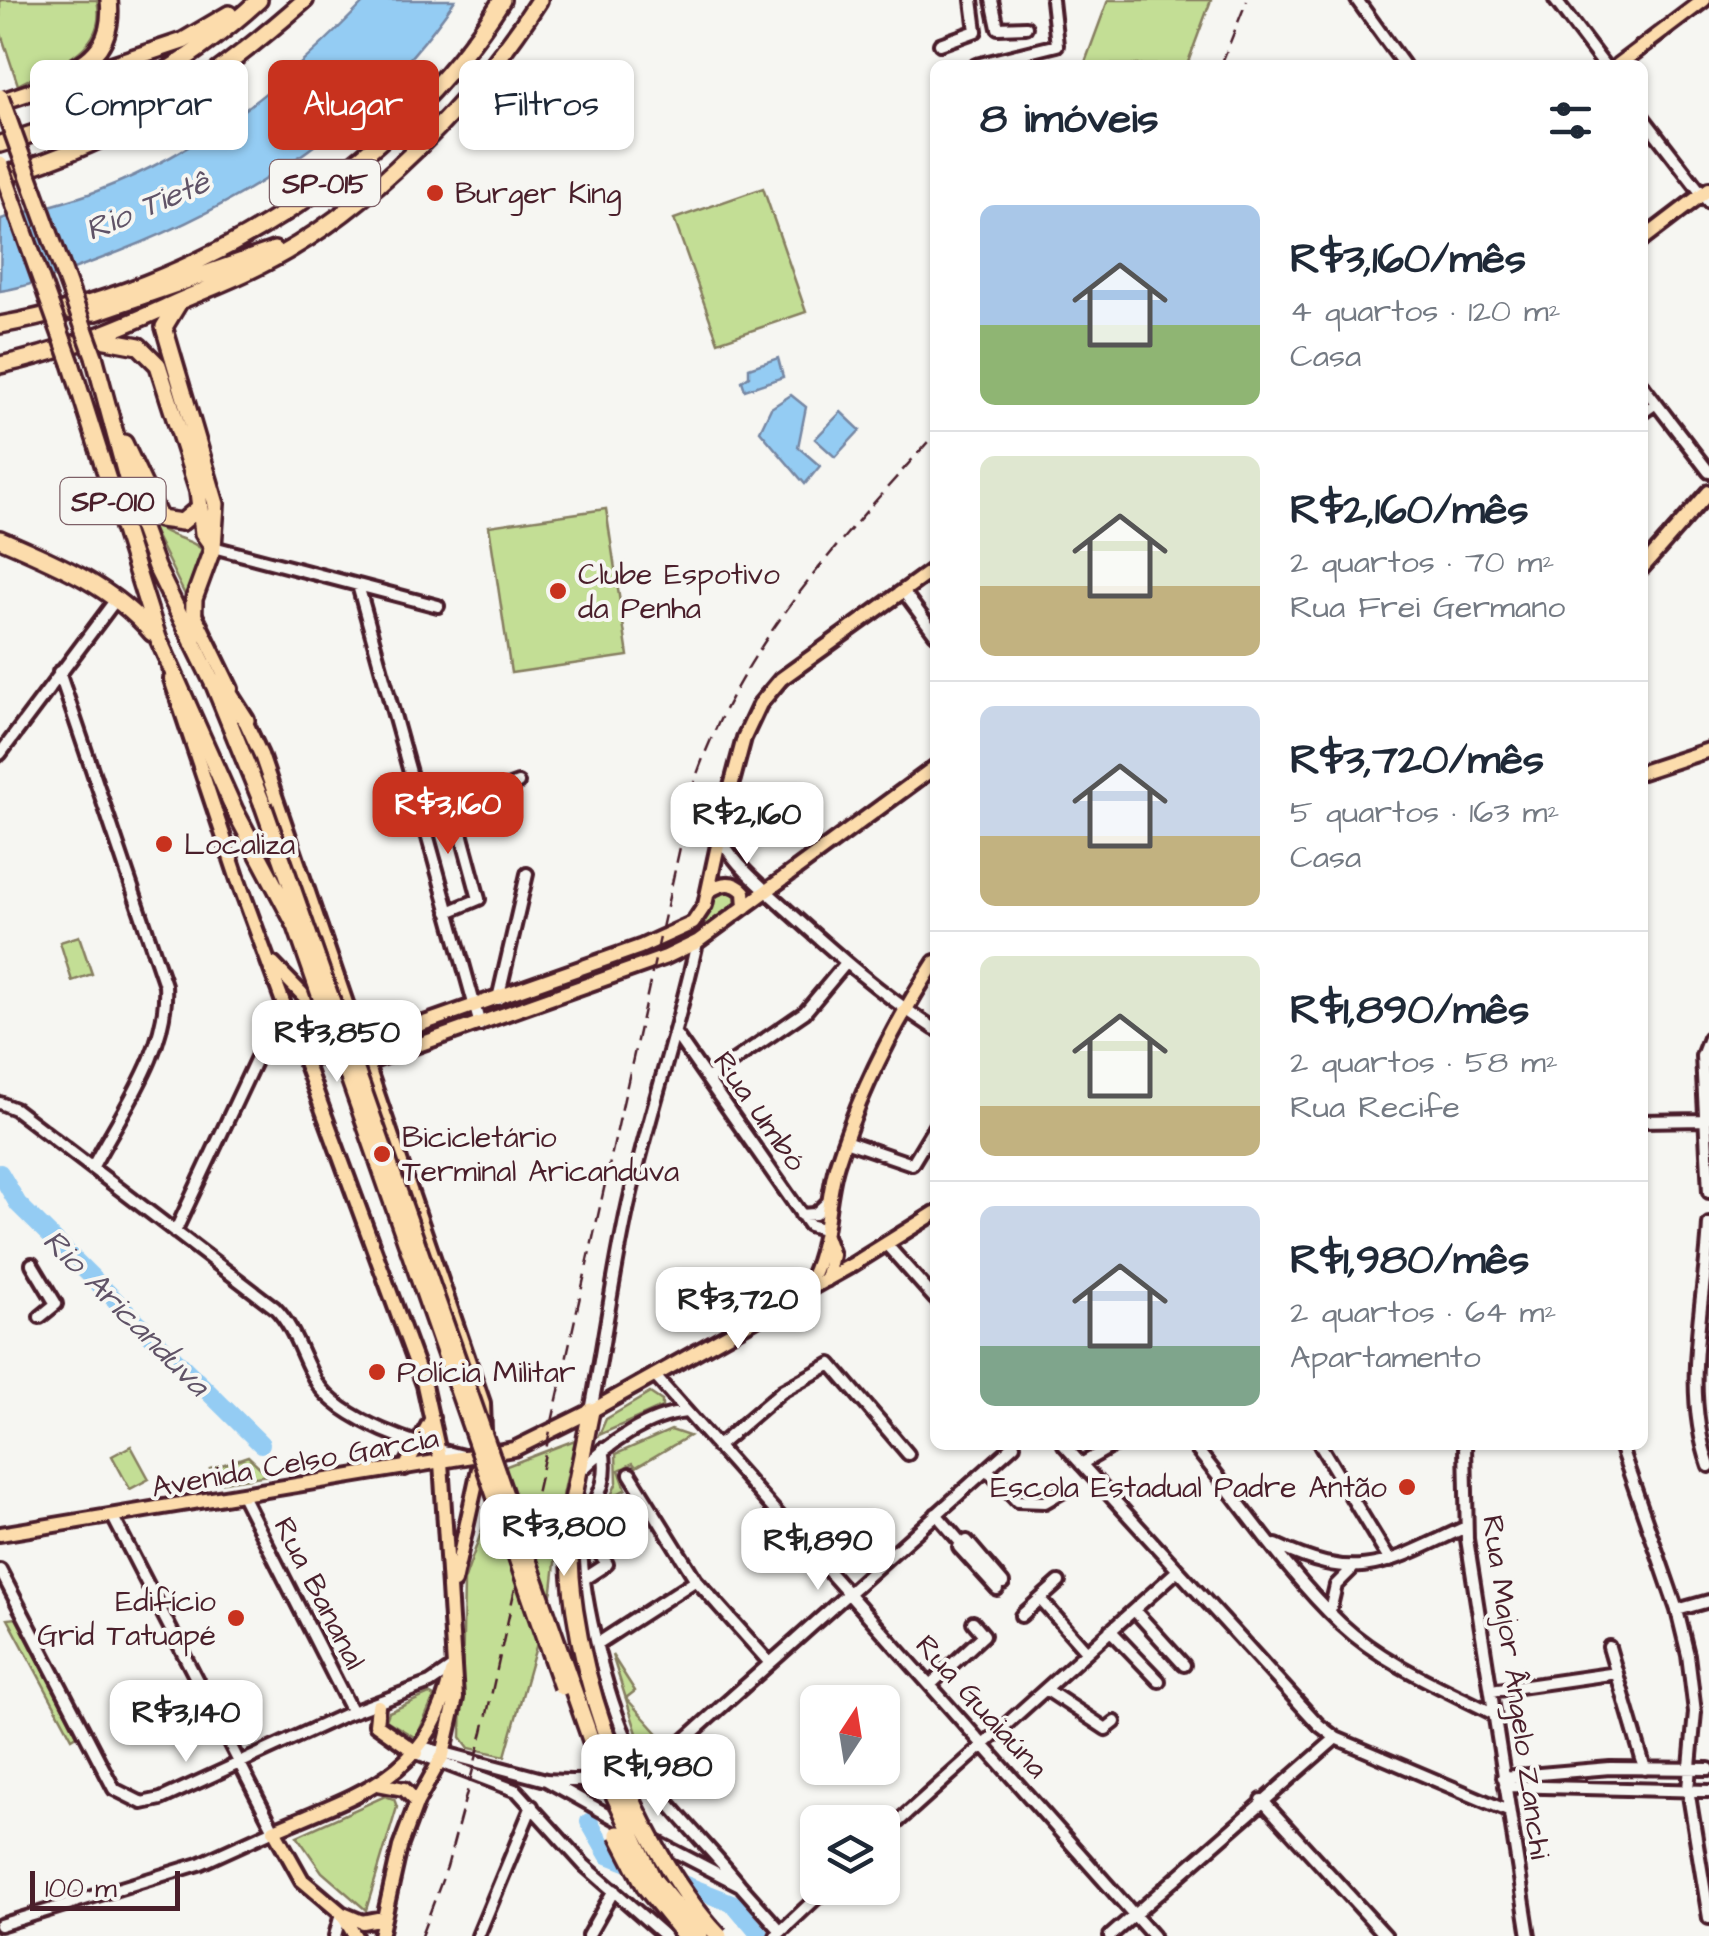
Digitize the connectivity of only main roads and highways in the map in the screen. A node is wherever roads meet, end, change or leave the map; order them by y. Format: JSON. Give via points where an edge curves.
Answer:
{"nodes":[{"id":1,"x":110,"y":0,"type":"edge"},
{"id":2,"x":248,"y":0,"type":"edge"},
{"id":3,"x":259,"y":0,"type":"edge"},
{"id":4,"x":305,"y":0,"type":"edge"},
{"id":5,"x":502,"y":0,"type":"edge"},
{"id":6,"x":539,"y":0,"type":"edge"},
{"id":7,"x":1704,"y":0,"type":"edge"},
{"id":8,"x":1625,"y":60,"type":"edge"},
{"id":9,"x":29,"y":92,"type":"junction"},
{"id":10,"x":0,"y":100,"type":"edge"},
{"id":11,"x":0,"y":144,"type":"edge"},
{"id":12,"x":0,"y":165,"type":"edge"},
{"id":13,"x":0,"y":176,"type":"edge"},
{"id":14,"x":1707,"y":196,"type":"edge"},
{"id":15,"x":1648,"y":236,"type":"edge"},
{"id":16,"x":296,"y":245,"type":"junction"},
{"id":17,"x":182,"y":300,"type":"junction"},
{"id":18,"x":59,"y":311,"type":"junction"},
{"id":19,"x":0,"y":325,"type":"edge"},
{"id":20,"x":92,"y":339,"type":"junction"},
{"id":21,"x":0,"y":365,"type":"edge"},
{"id":22,"x":118,"y":436,"type":"junction"},
{"id":23,"x":1709,"y":492,"type":"edge"},
{"id":24,"x":200,"y":508,"type":"junction"},
{"id":25,"x":0,"y":539,"type":"edge"},
{"id":26,"x":213,"y":547,"type":"junction"},
{"id":27,"x":1648,"y":561,"type":"edge"},
{"id":28,"x":930,"y":572,"type":"edge"},
{"id":29,"x":194,"y":612,"type":"junction"},
{"id":30,"x":158,"y":638,"type":"junction"},
{"id":31,"x":193,"y":643,"type":"junction"},
{"id":32,"x":167,"y":659,"type":"junction"},
{"id":33,"x":210,"y":677,"type":"junction"},
{"id":34,"x":246,"y":720,"type":"junction"},
{"id":35,"x":1709,"y":750,"type":"edge"},
{"id":36,"x":1648,"y":770,"type":"edge"},
{"id":37,"x":930,"y":771,"type":"edge"},
{"id":38,"x":709,"y":892,"type":"junction"},
{"id":39,"x":745,"y":907,"type":"junction"},
{"id":40,"x":268,"y":958,"type":"junction"},
{"id":41,"x":930,"y":970,"type":"edge"},
{"id":42,"x":341,"y":994,"type":"junction"},
{"id":43,"x":292,"y":1019,"type":"junction"},
{"id":44,"x":352,"y":1028,"type":"junction"},
{"id":45,"x":303,"y":1048,"type":"junction"},
{"id":46,"x":364,"y":1064,"type":"junction"},
{"id":47,"x":930,"y":1215,"type":"edge"},
{"id":48,"x":826,"y":1233,"type":"junction"},
{"id":49,"x":826,"y":1280,"type":"junction"},
{"id":50,"x":802,"y":1292,"type":"junction"},
{"id":51,"x":590,"y":1411,"type":"junction"},
{"id":52,"x":433,"y":1416,"type":"junction"},
{"id":53,"x":440,"y":1456,"type":"junction"},
{"id":54,"x":476,"y":1456,"type":"junction"},
{"id":55,"x":405,"y":1468,"type":"junction"},
{"id":56,"x":445,"y":1506,"type":"junction"},
{"id":57,"x":470,"y":1521,"type":"junction"},
{"id":58,"x":0,"y":1534,"type":"edge"},
{"id":59,"x":451,"y":1599,"type":"junction"},
{"id":60,"x":453,"y":1662,"type":"junction"},
{"id":61,"x":378,"y":1706,"type":"road end"},
{"id":62,"x":420,"y":1750,"type":"junction"},
{"id":63,"x":378,"y":1784,"type":"junction"},
{"id":64,"x":417,"y":1802,"type":"junction"},
{"id":65,"x":341,"y":1913,"type":"junction"},
{"id":66,"x":383,"y":1918,"type":"junction"},
{"id":67,"x":356,"y":1936,"type":"edge"},
{"id":68,"x":380,"y":1936,"type":"edge"},
{"id":69,"x":685,"y":1936,"type":"edge"},
{"id":70,"x":700,"y":1936,"type":"edge"},
{"id":71,"x":719,"y":1936,"type":"edge"}],
"edges":[{"from":1,"to":9,"type":"highway","via":[[109,28],[94,56]]},
{"from":2,"to":9,"type":"highway","via":[[182,41]]},
{"from":3,"to":11,"type":"highway","via":[[215,38],[126,96]]},
{"from":4,"to":13,"type":"highway","via":[[232,64],[145,121]]},
{"from":5,"to":18,"type":"highway","number":"SP-015","via":[[428,96],[308,195],[216,252]]},
{"from":6,"to":16,"type":"highway","via":[[469,92],[411,152]]},
{"from":7,"to":8,"type":"main road"},
{"from":9,"to":10,"type":"highway"},
{"from":10,"to":22,"type":"highway","number":"SP-010","bridge":true},
{"from":12,"to":30,"type":"highway","number":"SP-010","bridge":true},
{"from":14,"to":15,"type":"main road"},
{"from":16,"to":17,"type":"highway"},
{"from":16,"to":18,"type":"highway","via":[[96,312]]},
{"from":17,"to":20,"type":"highway"},
{"from":17,"to":26,"type":"highway","via":[[164,327],[213,486]]},
{"from":18,"to":19,"type":"highway","number":"SP-015"},
{"from":20,"to":21,"type":"highway"},
{"from":20,"to":24,"type":"highway","via":[[127,341],[158,365]]},
{"from":22,"to":24,"type":"highway","via":[[160,519],[182,522]]},
{"from":22,"to":31,"type":"highway","number":"SP-010","via":[[136,515]]},
{"from":23,"to":27,"type":"main road"},
{"from":24,"to":26,"type":"highway","via":[[203,533]]},
{"from":25,"to":30,"type":"highway","via":[[117,598]]},
{"from":26,"to":29,"type":"highway"},
{"from":28,"to":38,"type":"main road","via":[[781,679],[760,704],[744,738]]},
{"from":29,"to":31,"type":"highway"},
{"from":29,"to":34,"type":"main road"},
{"from":30,"to":32,"type":"highway","number":"SP-010"},
{"from":31,"to":33,"type":"highway","number":"SP-010"},
{"from":32,"to":40,"type":"main road","via":[[178,709]]},
{"from":32,"to":69,"type":"highway","number":"SP-010","bridge":true,"via":[[296,926],[597,1786],[646,1888]]},
{"from":33,"to":34,"type":"highway","via":[[220,680]]},
{"from":33,"to":70,"type":"highway","number":"SP-010","bridge":true,"via":[[263,805],[598,1760],[653,1878]]},
{"from":34,"to":42,"type":"main road"},
{"from":35,"to":36,"type":"main road"},
{"from":37,"to":39,"type":"main road"},
{"from":38,"to":39,"type":"main road","via":[[734,884],[744,892]]},
{"from":38,"to":44,"type":"main road","via":[[700,915],[684,929],[399,1032]]},
{"from":39,"to":46,"type":"main road","via":[[698,942]]},
{"from":40,"to":42,"type":"main road","via":[[313,1004],[326,1006]]},
{"from":40,"to":43,"type":"main road"},
{"from":41,"to":48,"type":"main road","via":[[872,1071],[845,1141]]},
{"from":42,"to":44,"type":"main road"},
{"from":43,"to":44,"type":"main road"},
{"from":43,"to":45,"type":"main road"},
{"from":44,"to":46,"type":"main road"},
{"from":45,"to":46,"type":"main road","via":[[334,1063]]},
{"from":45,"to":52,"type":"main road"},
{"from":46,"to":54,"type":"main road","via":[[484,1403]]},
{"from":47,"to":49,"type":"main road","name":"Avenida Celso Garcia"},
{"from":48,"to":49,"type":"main road","via":[[832,1255]]},
{"from":48,"to":50,"type":"main road"},
{"from":49,"to":50,"type":"main road","name":"Avenida Celso Garcia"},
{"from":50,"to":51,"type":"main road","name":"Avenida Celso Garcia"},
{"from":51,"to":54,"type":"main road","name":"Avenida Celso Garcia","via":[[529,1444]]},
{"from":51,"to":71,"type":"highway","bridge":true,"via":[[567,1558],[581,1641],[646,1834]]},
{"from":52,"to":53,"type":"main road"},
{"from":52,"to":55,"type":"main road"},
{"from":53,"to":54,"type":"main road","name":"Avenida Celso Garcia"},
{"from":53,"to":55,"type":"main road","name":"Avenida Celso Garcia"},
{"from":53,"to":56,"type":"main road"},
{"from":54,"to":57,"type":"main road"},
{"from":55,"to":58,"type":"main road","name":"Avenida Celso Garcia"},
{"from":56,"to":57,"type":"main road"},
{"from":56,"to":59,"type":"main road"},
{"from":57,"to":59,"type":"main road"},
{"from":59,"to":60,"type":"main road"},
{"from":60,"to":62,"type":"main road","via":[[438,1717]]},
{"from":60,"to":64,"type":"main road","via":[[454,1718],[442,1759]]},
{"from":61,"to":62,"type":"main road","via":[[376,1724]]},
{"from":62,"to":63,"type":"main road"},
{"from":63,"to":64,"type":"main road","via":[[404,1789]]},
{"from":63,"to":65,"type":"main road","via":[[274,1830],[302,1880]]},
{"from":64,"to":66,"type":"main road"},
{"from":65,"to":66,"type":"main road","via":[[362,1922]]},
{"from":65,"to":67,"type":"main road"},
{"from":66,"to":68,"type":"main road"}]}
